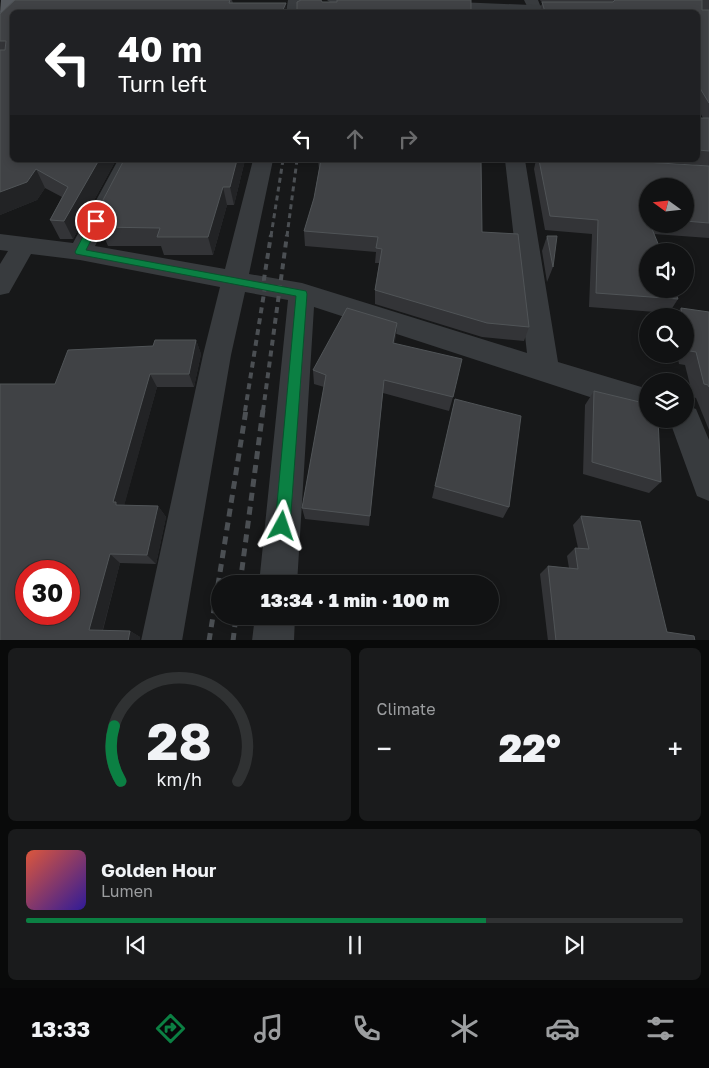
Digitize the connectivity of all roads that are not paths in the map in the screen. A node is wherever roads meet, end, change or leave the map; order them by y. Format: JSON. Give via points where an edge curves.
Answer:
{"nodes":[{"id":1,"x":9,"y":0,"type":"edge"},
{"id":2,"x":333,"y":0,"type":"edge"},
{"id":3,"x":394,"y":3,"type":"edge"},
{"id":4,"x":443,"y":3,"type":"edge"},
{"id":5,"x":424,"y":5,"type":"edge"},
{"id":6,"x":533,"y":5,"type":"edge"},
{"id":7,"x":0,"y":8,"type":"edge"},
{"id":8,"x":497,"y":10,"type":"edge"},
{"id":9,"x":582,"y":10,"type":"edge"},
{"id":10,"x":127,"y":162,"type":"edge"},
{"id":11,"x":263,"y":162,"type":"edge"},
{"id":12,"x":520,"y":162,"type":"edge"},
{"id":13,"x":12,"y":243,"type":"edge"},
{"id":14,"x":80,"y":252,"type":"junction"},
{"id":15,"x":234,"y":282,"type":"junction"},
{"id":16,"x":0,"y":286,"type":"edge"},
{"id":17,"x":302,"y":294,"type":"junction"},
{"id":18,"x":544,"y":369,"type":"junction"},
{"id":19,"x":639,"y":400,"type":"edge"},
{"id":20,"x":694,"y":416,"type":"edge"},
{"id":21,"x":709,"y":419,"type":"edge"},
{"id":22,"x":688,"y":428,"type":"edge"},
{"id":23,"x":709,"y":484,"type":"edge"},
{"id":24,"x":279,"y":575,"type":"edge"},
{"id":25,"x":274,"y":625,"type":"edge"},
{"id":26,"x":161,"y":640,"type":"edge"},
{"id":27,"x":273,"y":640,"type":"edge"}],
"edges":[{"from":1,"to":7,"type":"main road"},
{"from":2,"to":3,"type":"street"},
{"from":4,"to":5,"type":"street"},
{"from":4,"to":8,"type":"street"},
{"from":6,"to":8,"type":"street"},
{"from":6,"to":9,"type":"street"},
{"from":10,"to":14,"type":"street"},
{"from":11,"to":15,"type":"street"},
{"from":12,"to":18,"type":"street"},
{"from":13,"to":14,"type":"street"},
{"from":13,"to":16,"type":"street"},
{"from":14,"to":15,"type":"street"},
{"from":15,"to":17,"type":"street"},
{"from":15,"to":26,"type":"street"},
{"from":17,"to":18,"type":"street"},
{"from":17,"to":24,"type":"street"},
{"from":18,"to":19,"type":"street"},
{"from":20,"to":21,"type":"street"},
{"from":22,"to":23,"type":"street"},
{"from":25,"to":27,"type":"street"}]}
